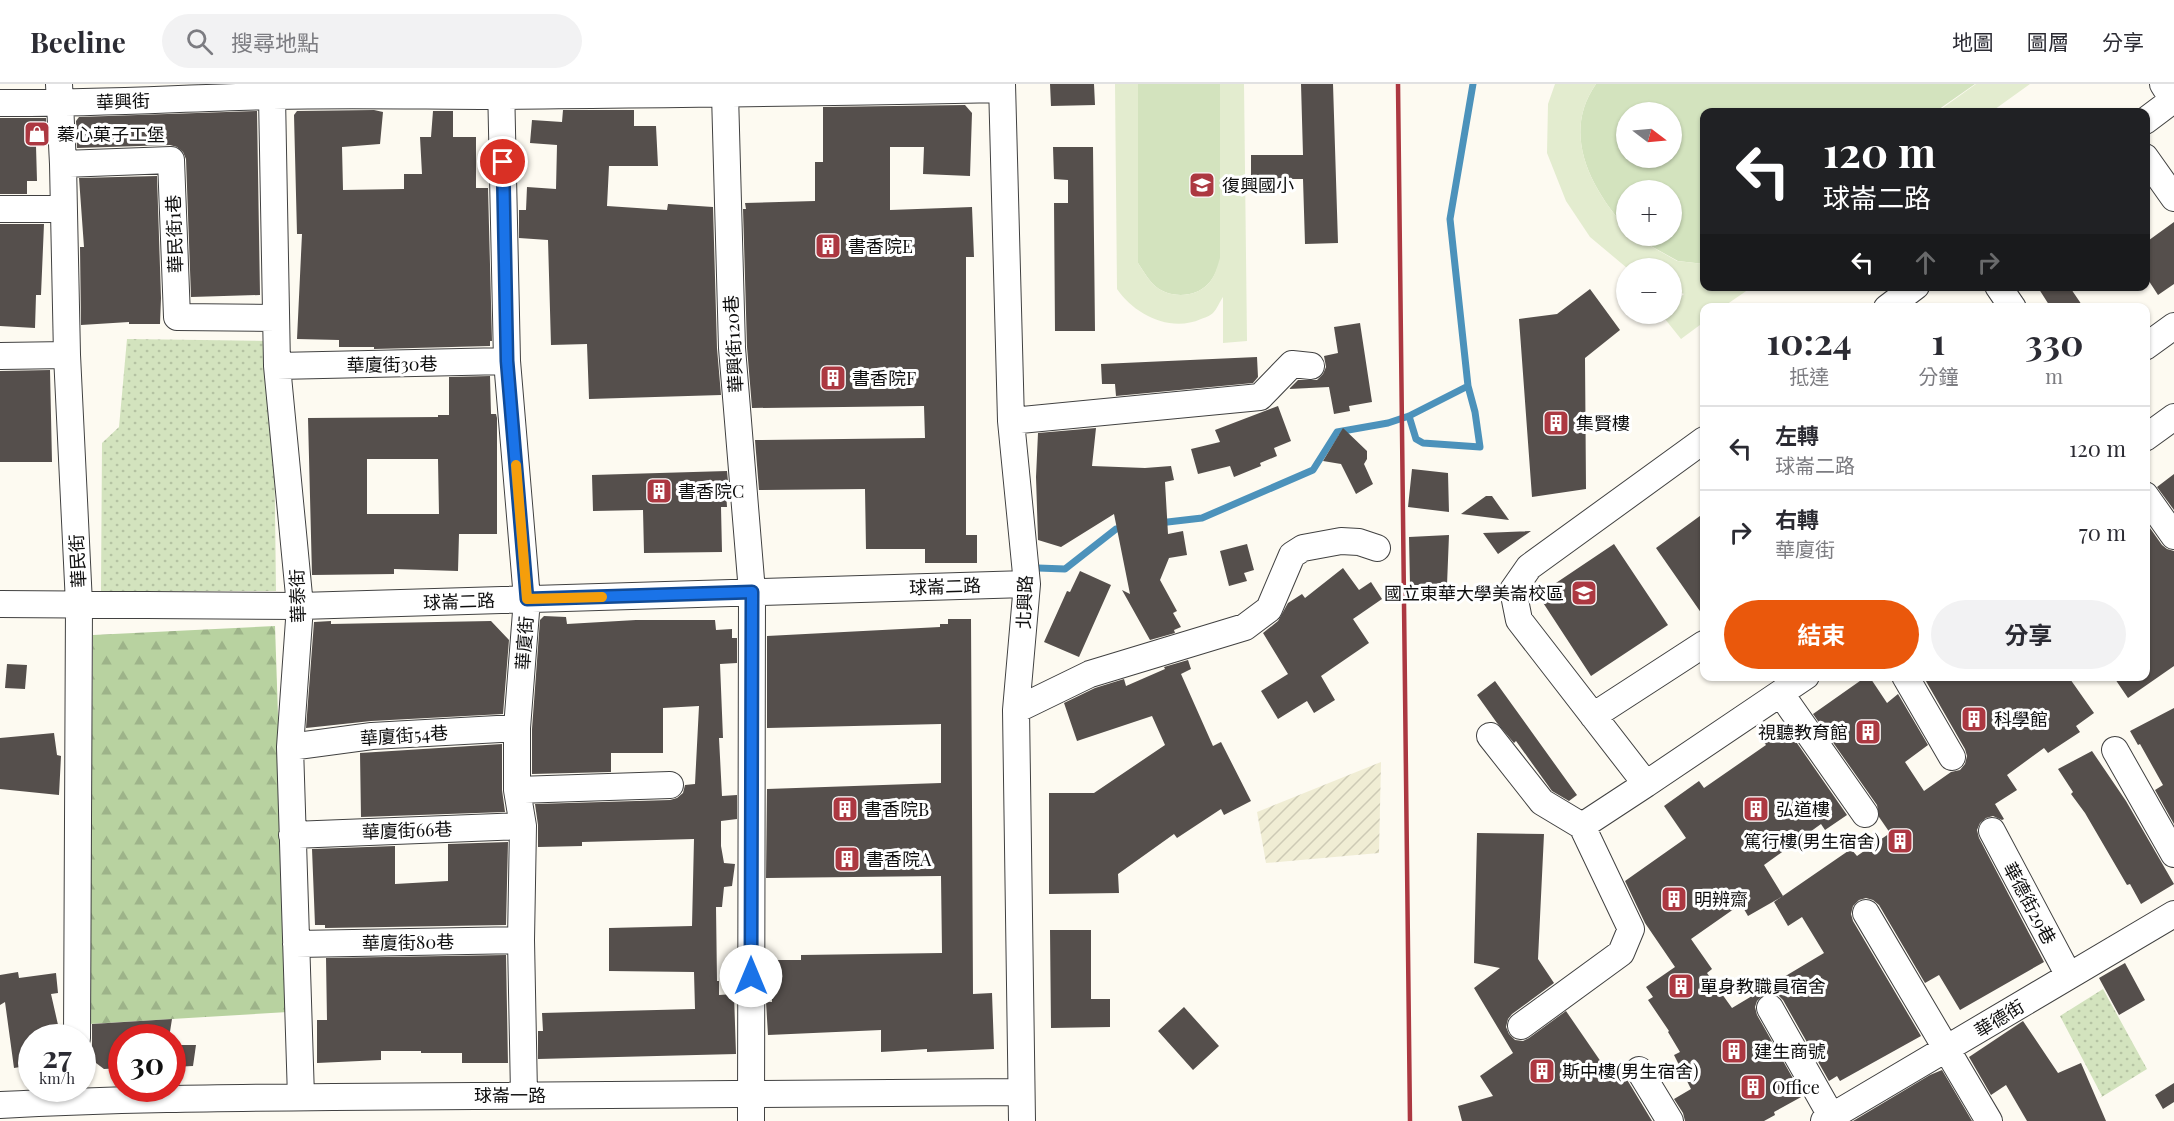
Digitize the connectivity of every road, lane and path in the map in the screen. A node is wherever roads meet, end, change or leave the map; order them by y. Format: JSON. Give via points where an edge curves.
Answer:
{"nodes":[{"id":1,"x":1002,"y":87,"type":"edge"},
{"id":2,"x":657,"y":88,"type":"edge"},
{"id":3,"x":829,"y":89,"type":"edge"},
{"id":4,"x":501,"y":90,"type":"edge"},
{"id":5,"x":59,"y":94,"type":"edge"},
{"id":6,"x":725,"y":94,"type":"junction"},
{"id":7,"x":2170,"y":95,"type":"edge"},
{"id":8,"x":272,"y":96,"type":"junction"},
{"id":9,"x":0,"y":104,"type":"edge"},
{"id":10,"x":2150,"y":116,"type":"edge"},
{"id":11,"x":63,"y":164,"type":"junction"},
{"id":12,"x":2150,"y":164,"type":"edge"},
{"id":13,"x":2174,"y":198,"type":"edge"},
{"id":14,"x":0,"y":209,"type":"edge"},
{"id":15,"x":63,"y":209,"type":"junction"},
{"id":16,"x":1909,"y":291,"type":"edge"},
{"id":17,"x":1894,"y":303,"type":"edge"},
{"id":18,"x":275,"y":318,"type":"junction"},
{"id":19,"x":2174,"y":326,"type":"edge"},
{"id":20,"x":2150,"y":343,"type":"edge"},
{"id":21,"x":67,"y":355,"type":"junction"},
{"id":22,"x":0,"y":356,"type":"edge"},
{"id":23,"x":507,"y":361,"type":"junction"},
{"id":24,"x":277,"y":366,"type":"junction"},
{"id":25,"x":1311,"y":366,"type":"dead end"},
{"id":26,"x":2174,"y":417,"type":"edge"},
{"id":27,"x":1011,"y":421,"type":"junction"},
{"id":28,"x":2150,"y":434,"type":"edge"},
{"id":29,"x":1700,"y":443,"type":"edge"},
{"id":30,"x":2150,"y":502,"type":"edge"},
{"id":31,"x":2174,"y":536,"type":"edge"},
{"id":32,"x":1377,"y":548,"type":"dead end"},
{"id":33,"x":1027,"y":584,"type":"junction"},
{"id":34,"x":752,"y":592,"type":"junction"},
{"id":35,"x":527,"y":599,"type":"junction"},
{"id":36,"x":0,"y":604,"type":"edge"},
{"id":37,"x":80,"y":604,"type":"junction"},
{"id":38,"x":300,"y":606,"type":"junction"},
{"id":39,"x":1700,"y":647,"type":"edge"},
{"id":40,"x":1799,"y":681,"type":"edge"},
{"id":41,"x":1908,"y":681,"type":"edge"},
{"id":42,"x":1781,"y":694,"type":"junction"},
{"id":43,"x":1016,"y":710,"type":"junction"},
{"id":44,"x":1593,"y":716,"type":"junction"},
{"id":45,"x":517,"y":728,"type":"junction"},
{"id":46,"x":1490,"y":736,"type":"dead end"},
{"id":47,"x":290,"y":747,"type":"junction"},
{"id":48,"x":2115,"y":750,"type":"dead end"},
{"id":49,"x":1952,"y":757,"type":"dead end"},
{"id":50,"x":1646,"y":784,"type":"junction"},
{"id":51,"x":670,"y":785,"type":"dead end"},
{"id":52,"x":517,"y":790,"type":"junction"},
{"id":53,"x":1865,"y":814,"type":"dead end"},
{"id":54,"x":523,"y":826,"type":"junction"},
{"id":55,"x":1582,"y":826,"type":"junction"},
{"id":56,"x":1992,"y":831,"type":"dead end"},
{"id":57,"x":292,"y":835,"type":"junction"},
{"id":58,"x":2174,"y":854,"type":"edge"},
{"id":59,"x":1866,"y":914,"type":"dead end"},
{"id":60,"x":2174,"y":914,"type":"edge"},
{"id":61,"x":521,"y":940,"type":"junction"},
{"id":62,"x":296,"y":944,"type":"junction"},
{"id":63,"x":2069,"y":976,"type":"junction"},
{"id":64,"x":1770,"y":1008,"type":"dead end"},
{"id":65,"x":77,"y":1024,"type":"edge"},
{"id":66,"x":1521,"y":1026,"type":"dead end"},
{"id":67,"x":1946,"y":1049,"type":"junction"},
{"id":68,"x":1639,"y":1070,"type":"dead end"},
{"id":69,"x":1020,"y":1092,"type":"junction"},
{"id":70,"x":524,"y":1094,"type":"junction"},
{"id":71,"x":96,"y":1095,"type":"edge"},
{"id":72,"x":301,"y":1097,"type":"junction"},
{"id":73,"x":23,"y":1102,"type":"edge"},
{"id":74,"x":0,"y":1105,"type":"edge"},
{"id":75,"x":751,"y":1114,"type":"edge"},
{"id":76,"x":1830,"y":1120,"type":"edge"},
{"id":77,"x":1022,"y":1121,"type":"edge"},
{"id":78,"x":1670,"y":1121,"type":"edge"},
{"id":79,"x":1989,"y":1121,"type":"edge"}],
"edges":[{"from":1,"to":3,"type":"street","name":"華興街"},
{"from":1,"to":27,"type":"street","name":"北興路"},
{"from":2,"to":4,"type":"street","name":"華興街"},
{"from":2,"to":6,"type":"street","name":"華興街"},
{"from":3,"to":6,"type":"street","name":"華興街"},
{"from":4,"to":8,"type":"street","name":"華興街"},
{"from":4,"to":23,"type":"street","name":"華廈街"},
{"from":5,"to":8,"type":"street","name":"華興街"},
{"from":5,"to":9,"type":"street","name":"華興街"},
{"from":5,"to":11,"type":"street","name":"華民街"},
{"from":6,"to":34,"type":"street","name":"華興街120巷","via":[[732,348]]},
{"from":7,"to":10,"type":"street"},
{"from":8,"to":18,"type":"street","name":"華泰街"},
{"from":11,"to":15,"type":"street","name":"華民街"},
{"from":11,"to":18,"type":"street","name":"華民街1巷","via":[[171,160],[177,317]]},
{"from":12,"to":13,"type":"street"},
{"from":14,"to":15,"type":"street"},
{"from":15,"to":21,"type":"street","name":"華民街"},
{"from":16,"to":17,"type":"street"},
{"from":18,"to":24,"type":"street","name":"華泰街"},
{"from":19,"to":20,"type":"street"},
{"from":21,"to":22,"type":"street"},
{"from":21,"to":37,"type":"street","name":"華民街"},
{"from":23,"to":24,"type":"street","name":"華廈街30巷"},
{"from":23,"to":35,"type":"street","name":"華廈街"},
{"from":24,"to":38,"type":"street","name":"華泰街"},
{"from":25,"to":27,"type":"street","via":[[1292,364],[1260,397]]},
{"from":26,"to":28,"type":"street"},
{"from":27,"to":33,"type":"street","name":"北興路"},
{"from":29,"to":44,"type":"street","via":[[1529,567],[1513,590],[1519,620]]},
{"from":30,"to":31,"type":"street"},
{"from":32,"to":43,"type":"street","via":[[1341,541],[1303,548],[1293,555],[1269,609],[1245,627],[1090,674]]},
{"from":33,"to":34,"type":"street","name":"球崙二路"},
{"from":33,"to":43,"type":"street","name":"北興路"},
{"from":34,"to":35,"type":"street","name":"球崙二路"},
{"from":34,"to":75,"type":"street","name":"華興街120巷"},
{"from":35,"to":38,"type":"street","name":"球崙二路"},
{"from":35,"to":45,"type":"street","name":"華廈街"},
{"from":36,"to":37,"type":"street","name":"球崙二路"},
{"from":37,"to":38,"type":"street","name":"球崙二路"},
{"from":37,"to":65,"type":"street","name":"華民街"},
{"from":38,"to":47,"type":"street","name":"華泰街"},
{"from":39,"to":44,"type":"street"},
{"from":40,"to":42,"type":"street"},
{"from":41,"to":49,"type":"street"},
{"from":42,"to":50,"type":"street"},
{"from":42,"to":53,"type":"street"},
{"from":43,"to":69,"type":"street","name":"北興路"},
{"from":44,"to":50,"type":"street"},
{"from":45,"to":47,"type":"street","name":"華廈街54巷","via":[[372,736]]},
{"from":45,"to":52,"type":"street","name":"華廈街"},
{"from":46,"to":55,"type":"street","via":[[1542,802]]},
{"from":47,"to":57,"type":"street","name":"華泰街"},
{"from":48,"to":58,"type":"street"},
{"from":50,"to":55,"type":"street"},
{"from":51,"to":52,"type":"street"},
{"from":52,"to":54,"type":"street","name":"華廈街"},
{"from":54,"to":57,"type":"street","name":"華廈街66巷"},
{"from":54,"to":61,"type":"street","name":"華廈街"},
{"from":55,"to":66,"type":"street","via":[[1631,929],[1621,953]]},
{"from":56,"to":63,"type":"street","name":"華德街29巷"},
{"from":57,"to":62,"type":"street","name":"華泰街"},
{"from":59,"to":67,"type":"street"},
{"from":60,"to":63,"type":"street","name":"華德街"},
{"from":61,"to":62,"type":"street","name":"華廈街80巷"},
{"from":61,"to":70,"type":"street","name":"華廈街"},
{"from":62,"to":72,"type":"street","name":"華泰街"},
{"from":63,"to":67,"type":"street","name":"華德街"},
{"from":64,"to":76,"type":"street"},
{"from":67,"to":76,"type":"street","name":"華德街"},
{"from":67,"to":79,"type":"street"},
{"from":68,"to":78,"type":"street"},
{"from":69,"to":75,"type":"street","name":"球崙一路"},
{"from":69,"to":77,"type":"street","name":"北興路"},
{"from":70,"to":72,"type":"street","name":"球崙一路"},
{"from":70,"to":75,"type":"street","name":"球崙一路"},
{"from":71,"to":72,"type":"street","name":"球崙一路"},
{"from":73,"to":74,"type":"street","name":"球崙一路"}]}
